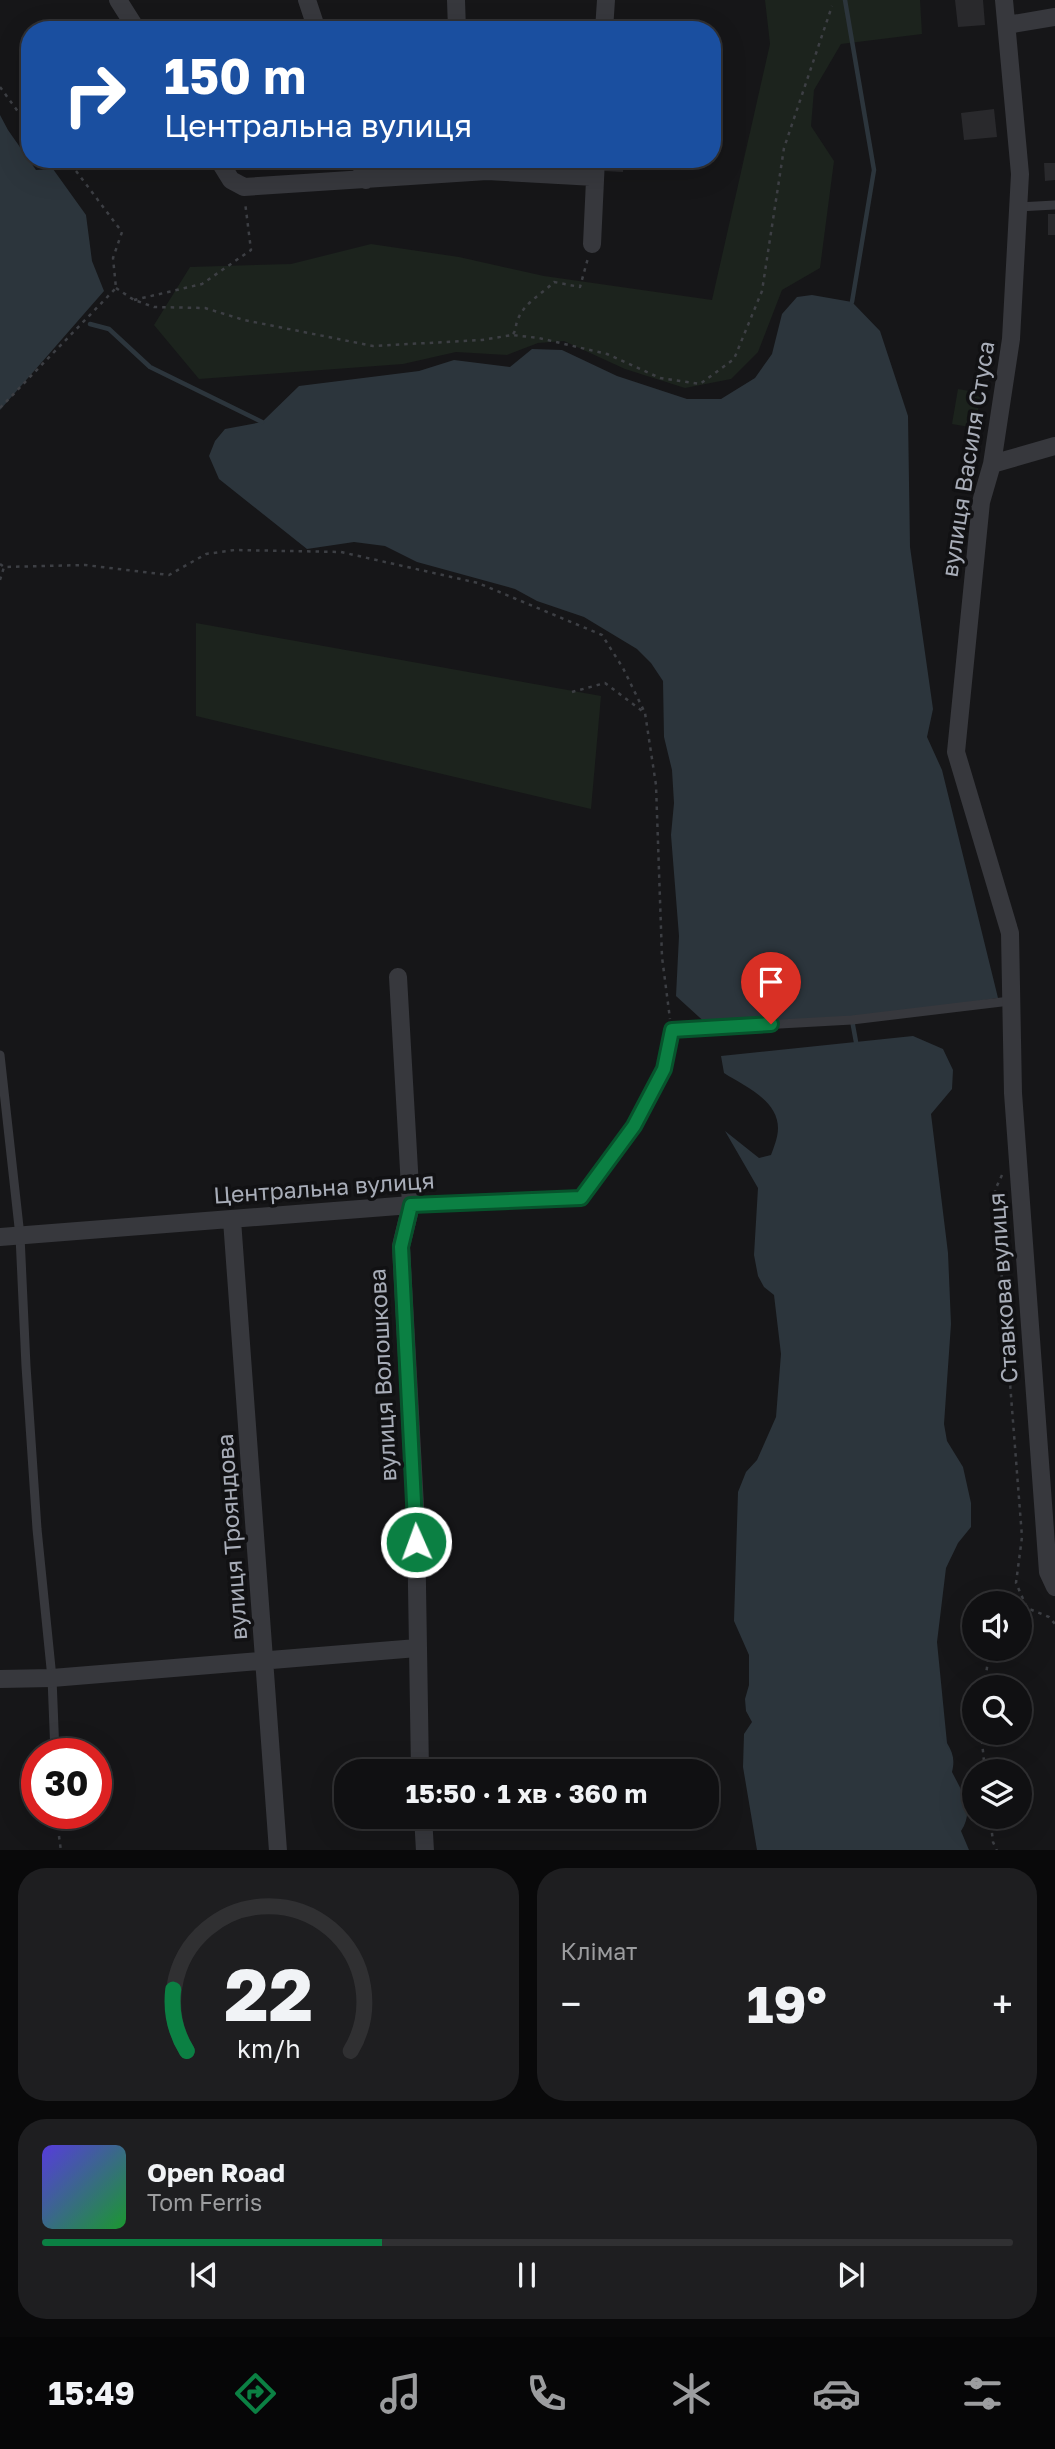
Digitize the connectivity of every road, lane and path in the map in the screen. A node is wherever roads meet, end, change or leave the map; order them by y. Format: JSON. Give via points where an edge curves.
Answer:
{"nodes":[{"id":1,"x":118,"y":0,"type":"edge"},
{"id":2,"x":307,"y":0,"type":"edge"},
{"id":3,"x":456,"y":0,"type":"edge"},
{"id":4,"x":606,"y":0,"type":"edge"},
{"id":5,"x":1004,"y":0,"type":"edge"},
{"id":6,"x":832,"y":6,"type":"dead end"},
{"id":7,"x":1055,"y":17,"type":"edge"},
{"id":8,"x":131,"y":21,"type":"edge"},
{"id":9,"x":314,"y":21,"type":"edge"},
{"id":10,"x":457,"y":21,"type":"edge"},
{"id":11,"x":605,"y":21,"type":"edge"},
{"id":12,"x":1007,"y":25,"type":"junction"},
{"id":13,"x":0,"y":87,"type":"edge"},
{"id":14,"x":21,"y":116,"type":"edge"},
{"id":15,"x":74,"y":168,"type":"edge"},
{"id":16,"x":225,"y":168,"type":"edge"},
{"id":17,"x":362,"y":168,"type":"edge"},
{"id":18,"x":447,"y":168,"type":"edge"},
{"id":19,"x":474,"y":168,"type":"edge"},
{"id":20,"x":596,"y":168,"type":"edge"},
{"id":21,"x":366,"y":180,"type":"junction"},
{"id":22,"x":237,"y":184,"type":"junction"},
{"id":23,"x":1055,"y":205,"type":"edge"},
{"id":24,"x":1018,"y":207,"type":"junction"},
{"id":25,"x":592,"y":244,"type":"joint"},
{"id":26,"x":116,"y":288,"type":"junction"},
{"id":27,"x":134,"y":299,"type":"junction"},
{"id":28,"x":512,"y":335,"type":"junction"},
{"id":29,"x":0,"y":408,"type":"edge"},
{"id":30,"x":1055,"y":446,"type":"edge"},
{"id":31,"x":992,"y":464,"type":"junction"},
{"id":32,"x":2,"y":565,"type":"edge"},
{"id":33,"x":0,"y":580,"type":"edge"},
{"id":34,"x":572,"y":692,"type":"dead end"},
{"id":35,"x":645,"y":713,"type":"junction"},
{"id":36,"x":398,"y":977,"type":"dead end"},
{"id":37,"x":1010,"y":1001,"type":"junction"},
{"id":38,"x":672,"y":1030,"type":"junction"},
{"id":39,"x":0,"y":1055,"type":"edge"},
{"id":40,"x":1006,"y":1165,"type":"dead end"},
{"id":41,"x":411,"y":1205,"type":"junction"},
{"id":42,"x":232,"y":1220,"type":"junction"},
{"id":43,"x":20,"y":1236,"type":"junction"},
{"id":44,"x":0,"y":1237,"type":"edge"},
{"id":45,"x":1052,"y":1579,"type":"edge"},
{"id":46,"x":1020,"y":1591,"type":"edge"},
{"id":47,"x":1032,"y":1610,"type":"edge"},
{"id":48,"x":1055,"y":1624,"type":"edge"},
{"id":49,"x":416,"y":1648,"type":"junction"},
{"id":50,"x":265,"y":1660,"type":"junction"},
{"id":51,"x":52,"y":1678,"type":"junction"},
{"id":52,"x":0,"y":1679,"type":"edge"},
{"id":53,"x":54,"y":1738,"type":"edge"},
{"id":54,"x":420,"y":1759,"type":"edge"},
{"id":55,"x":424,"y":1829,"type":"edge"},
{"id":56,"x":992,"y":1829,"type":"edge"},
{"id":57,"x":278,"y":1850,"type":"edge"},
{"id":58,"x":425,"y":1850,"type":"edge"},
{"id":59,"x":997,"y":1850,"type":"edge"}],
"edges":[{"from":1,"to":8,"type":"street"},
{"from":2,"to":9,"type":"street"},
{"from":3,"to":10,"type":"street"},
{"from":4,"to":11,"type":"street"},
{"from":5,"to":12,"type":"street","name":"вулиця Василя Стуса"},
{"from":6,"to":28,"type":"path","via":[[784,148],[762,290],[734,359],[700,384],[660,378],[607,354]]},
{"from":7,"to":12,"type":"street"},
{"from":12,"to":24,"type":"street","name":"вулиця Василя Стуса","via":[[1020,174]]},
{"from":13,"to":14,"type":"path"},
{"from":15,"to":26,"type":"path","via":[[122,232],[113,258]]},
{"from":16,"to":22,"type":"street"},
{"from":17,"to":21,"type":"street"},
{"from":18,"to":21,"type":"street"},
{"from":19,"to":20,"type":"street"},
{"from":20,"to":25,"type":"street"},
{"from":21,"to":22,"type":"street"},
{"from":22,"to":27,"type":"path","via":[[251,250],[202,284]]},
{"from":23,"to":24,"type":"lane"},
{"from":24,"to":31,"type":"street","name":"вулиця Василя Стуса","via":[[1011,339]]},
{"from":25,"to":28,"type":"path","via":[[580,287],[554,282],[530,301]]},
{"from":26,"to":27,"type":"path"},
{"from":26,"to":29,"type":"path"},
{"from":27,"to":28,"type":"path","via":[[154,307],[205,308],[373,346]]},
{"from":30,"to":31,"type":"street"},
{"from":31,"to":37,"type":"street","name":"вулиця Василя Стуса","via":[[981,502],[956,752],[1010,933]]},
{"from":32,"to":33,"type":"path"},
{"from":32,"to":35,"type":"path","via":[[85,565],[169,575],[206,554],[235,550],[341,552],[478,583],[602,635]]},
{"from":34,"to":35,"type":"path","via":[[605,683]]},
{"from":35,"to":38,"type":"path","via":[[656,785],[662,957]]},
{"from":36,"to":41,"type":"street","name":"вулиця Волошкова"},
{"from":37,"to":38,"type":"lane","via":[[852,1020]]},
{"from":37,"to":45,"type":"street","name":"Ставкова вулиця","via":[[1013,1093]]},
{"from":38,"to":41,"type":"lane","name":"Центральна вулиця","via":[[664,1069],[634,1126],[581,1198]]},
{"from":39,"to":43,"type":"lane"},
{"from":40,"to":46,"type":"path","via":[[995,1190],[1022,1537],[1016,1583]]},
{"from":41,"to":42,"type":"street","name":"Центральна вулиця"},
{"from":41,"to":49,"type":"street","name":"вулиця Волошкова","via":[[401,1247],[416,1525]]},
{"from":42,"to":43,"type":"street","name":"Центральна вулиця"},
{"from":42,"to":50,"type":"street","name":"вулиця Трояндова"},
{"from":43,"to":44,"type":"street","name":"Центральна вулиця"},
{"from":43,"to":51,"type":"lane","via":[[36,1516]]},
{"from":47,"to":48,"type":"path"},
{"from":49,"to":50,"type":"street"},
{"from":49,"to":54,"type":"street","name":"вулиця Волошкова"},
{"from":50,"to":51,"type":"street"},
{"from":50,"to":57,"type":"street","name":"вулиця Трояндова"},
{"from":51,"to":52,"type":"street"},
{"from":51,"to":53,"type":"lane"},
{"from":55,"to":58,"type":"street"},
{"from":56,"to":59,"type":"path"}]}
